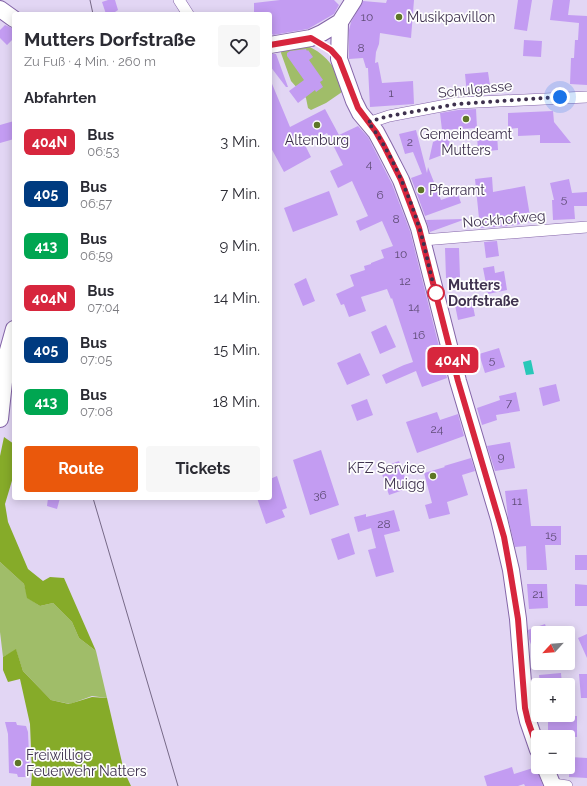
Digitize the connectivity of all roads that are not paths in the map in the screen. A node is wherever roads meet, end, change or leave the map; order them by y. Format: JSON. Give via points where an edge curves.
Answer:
{"nodes":[{"id":1,"x":179,"y":0,"type":"edge"},
{"id":2,"x":354,"y":0,"type":"edge"},
{"id":3,"x":0,"y":9,"type":"edge"},
{"id":4,"x":187,"y":12,"type":"edge"},
{"id":5,"x":12,"y":18,"type":"edge"},
{"id":6,"x":340,"y":22,"type":"junction"},
{"id":7,"x":311,"y":38,"type":"junction"},
{"id":8,"x":272,"y":45,"type":"edge"},
{"id":9,"x":339,"y":59,"type":"junction"},
{"id":10,"x":587,"y":96,"type":"edge"},
{"id":11,"x":368,"y":122,"type":"junction"},
{"id":12,"x":587,"y":227,"type":"edge"},
{"id":13,"x":423,"y":240,"type":"junction"},
{"id":14,"x":12,"y":337,"type":"edge"},
{"id":15,"x":0,"y":419,"type":"edge"},
{"id":16,"x":531,"y":730,"type":"edge"},
{"id":17,"x":550,"y":774,"type":"edge"},
{"id":18,"x":558,"y":785,"type":"edge"}],
"edges":[{"from":1,"to":4,"type":"street"},
{"from":2,"to":6,"type":"main road"},
{"from":3,"to":5,"type":"main road"},
{"from":6,"to":7,"type":"main road"},
{"from":6,"to":9,"type":"main road"},
{"from":7,"to":8,"type":"main road"},
{"from":7,"to":9,"type":"main road","via":[[331,50]]},
{"from":9,"to":11,"type":"main road","via":[[354,101]]},
{"from":10,"to":11,"type":"street","name":"Schulgasse","via":[[457,104]]},
{"from":11,"to":13,"type":"main road","via":[[380,139],[401,180]]},
{"from":12,"to":13,"type":"street","name":"Nockhofweg"},
{"from":13,"to":16,"type":"main road","via":[[458,381],[504,537],[518,619],[525,708]]},
{"from":14,"to":15,"type":"main road","via":[[7,354]]},
{"from":17,"to":18,"type":"main road"}]}
